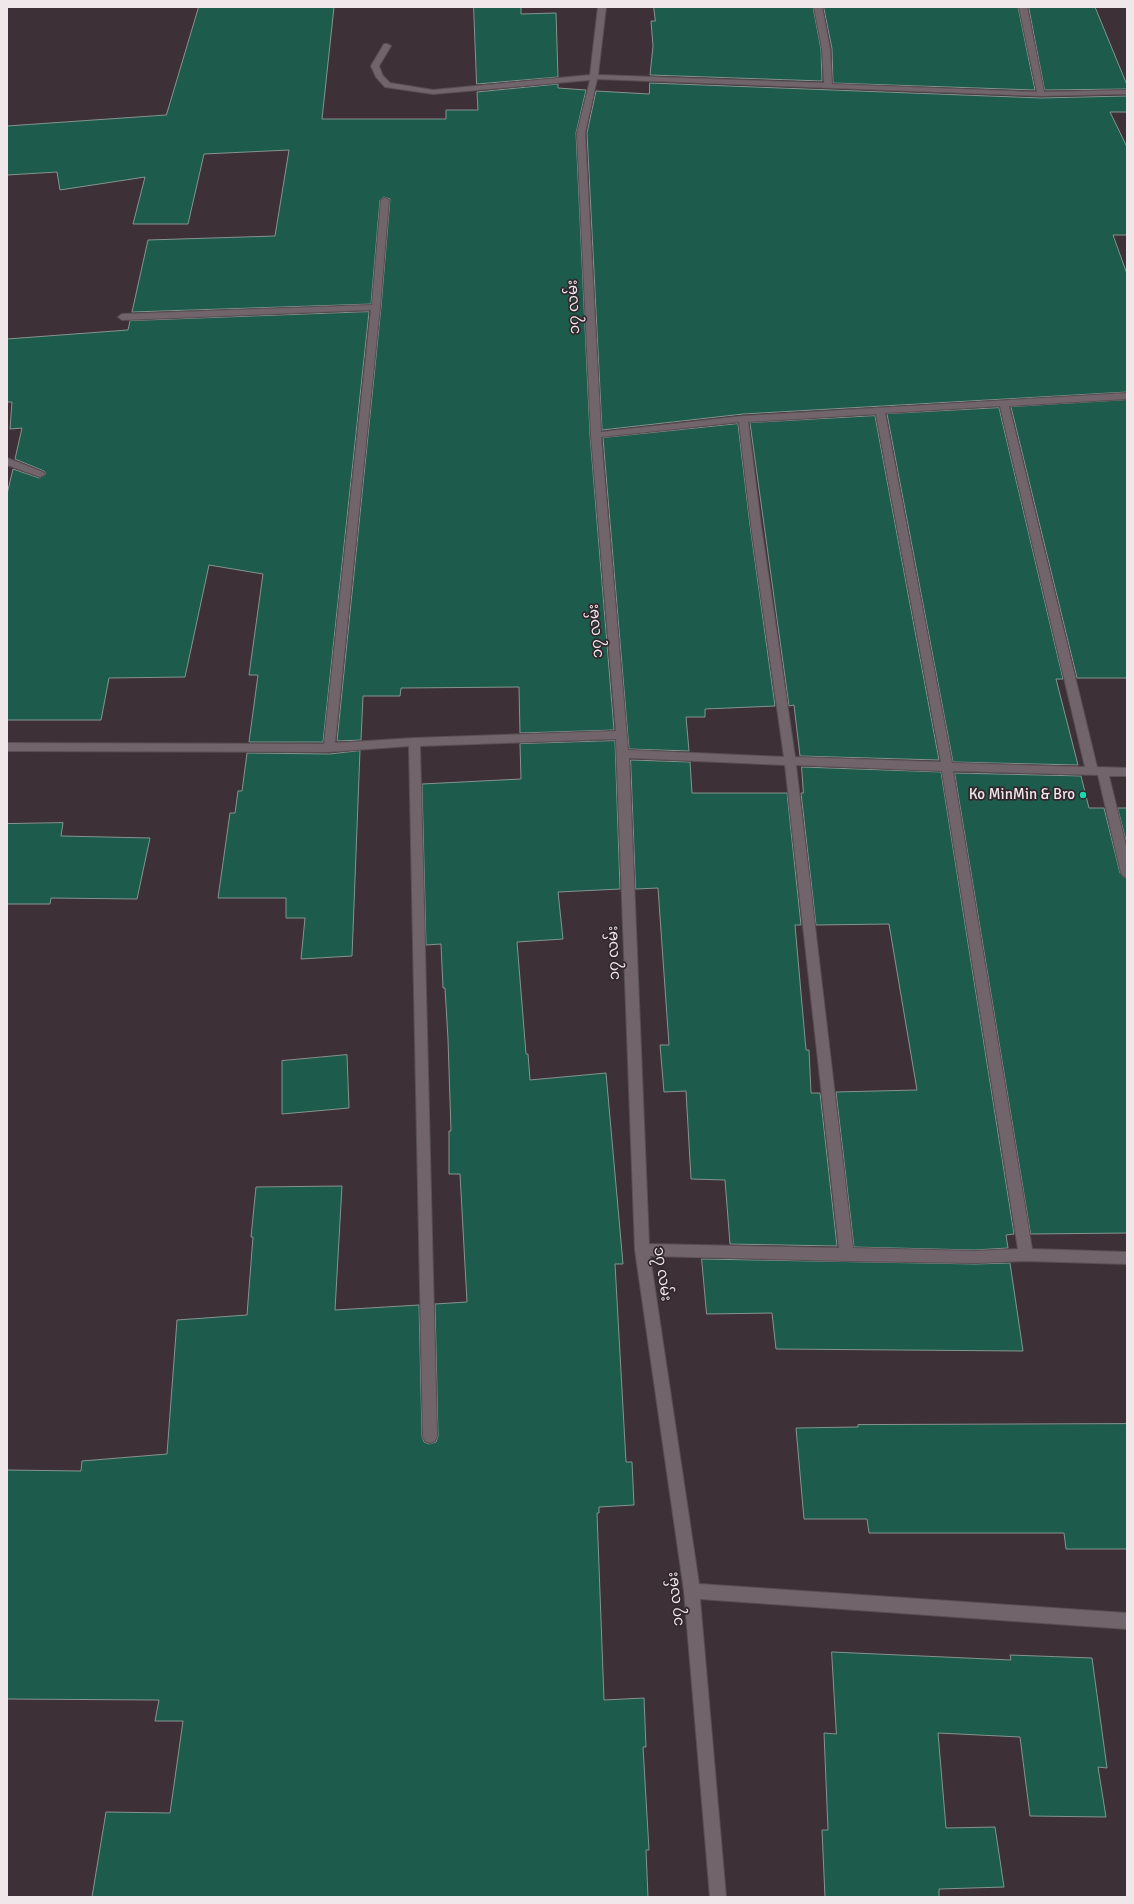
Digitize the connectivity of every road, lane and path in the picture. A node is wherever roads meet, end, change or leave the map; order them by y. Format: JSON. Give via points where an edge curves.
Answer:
{"nodes":[{"id":1,"x":602,"y":7,"type":"edge"},
{"id":2,"x":818,"y":7,"type":"edge"},
{"id":3,"x":1023,"y":7,"type":"edge"},
{"id":4,"x":387,"y":46,"type":"dead end"},
{"id":5,"x":594,"y":77,"type":"junction"},
{"id":6,"x":828,"y":87,"type":"junction"},
{"id":7,"x":1127,"y":92,"type":"edge"},
{"id":8,"x":1041,"y":94,"type":"junction"},
{"id":9,"x":385,"y":200,"type":"dead end"},
{"id":10,"x":376,"y":307,"type":"junction"},
{"id":11,"x":122,"y":317,"type":"dead end"},
{"id":12,"x":1127,"y":396,"type":"edge"},
{"id":13,"x":1004,"y":403,"type":"junction"},
{"id":14,"x":880,"y":411,"type":"junction"},
{"id":15,"x":743,"y":419,"type":"junction"},
{"id":16,"x":596,"y":435,"type":"junction"},
{"id":17,"x":7,"y":461,"type":"edge"},
{"id":18,"x":40,"y":474,"type":"dead end"},
{"id":19,"x":620,"y":735,"type":"junction"},
{"id":20,"x":414,"y":742,"type":"junction"},
{"id":21,"x":7,"y":747,"type":"edge"},
{"id":22,"x":329,"y":748,"type":"junction"},
{"id":23,"x":623,"y":754,"type":"junction"},
{"id":24,"x":790,"y":761,"type":"junction"},
{"id":25,"x":947,"y":767,"type":"junction"},
{"id":26,"x":1097,"y":771,"type":"junction"},
{"id":27,"x":1127,"y":772,"type":"edge"},
{"id":28,"x":1127,"y":873,"type":"edge"},
{"id":29,"x":642,"y":1250,"type":"junction"},
{"id":30,"x":847,"y":1255,"type":"junction"},
{"id":31,"x":1026,"y":1255,"type":"junction"},
{"id":32,"x":1127,"y":1258,"type":"edge"},
{"id":33,"x":430,"y":1436,"type":"dead end"},
{"id":34,"x":692,"y":1591,"type":"junction"},
{"id":35,"x":1127,"y":1621,"type":"edge"},
{"id":36,"x":718,"y":1897,"type":"edge"}],
"edges":[{"from":1,"to":5,"type":"street","name":"၁၇ လမ်း"},
{"from":2,"to":6,"type":"street","via":[[826,49]]},
{"from":3,"to":8,"type":"street"},
{"from":4,"to":5,"type":"street","via":[[374,66],[380,77],[388,85],[433,92]]},
{"from":5,"to":6,"type":"street"},
{"from":5,"to":16,"type":"street","name":"၁၇ လမ်း","via":[[581,133]]},
{"from":6,"to":8,"type":"street"},
{"from":7,"to":8,"type":"street"},
{"from":9,"to":10,"type":"street"},
{"from":10,"to":11,"type":"street"},
{"from":10,"to":22,"type":"street"},
{"from":12,"to":13,"type":"street"},
{"from":13,"to":14,"type":"street"},
{"from":13,"to":26,"type":"street"},
{"from":14,"to":15,"type":"street"},
{"from":14,"to":25,"type":"street"},
{"from":15,"to":16,"type":"street"},
{"from":15,"to":24,"type":"street"},
{"from":16,"to":19,"type":"street","name":"၁၇ လမ်း"},
{"from":17,"to":18,"type":"street"},
{"from":19,"to":20,"type":"street"},
{"from":19,"to":23,"type":"street","name":"၁၇ လမ်း"},
{"from":20,"to":22,"type":"street"},
{"from":20,"to":33,"type":"street"},
{"from":21,"to":22,"type":"street"},
{"from":23,"to":24,"type":"street"},
{"from":23,"to":29,"type":"street","name":"၁၇ လမ်း"},
{"from":24,"to":25,"type":"street"},
{"from":24,"to":30,"type":"street"},
{"from":25,"to":26,"type":"street"},
{"from":25,"to":31,"type":"street"},
{"from":26,"to":27,"type":"street"},
{"from":26,"to":28,"type":"street"},
{"from":29,"to":30,"type":"street"},
{"from":29,"to":34,"type":"street","name":"၁၇ လမ်း"},
{"from":30,"to":31,"type":"street"},
{"from":31,"to":32,"type":"street"},
{"from":34,"to":35,"type":"street"},
{"from":34,"to":36,"type":"street","name":"၁၇ လမ်း"}]}
